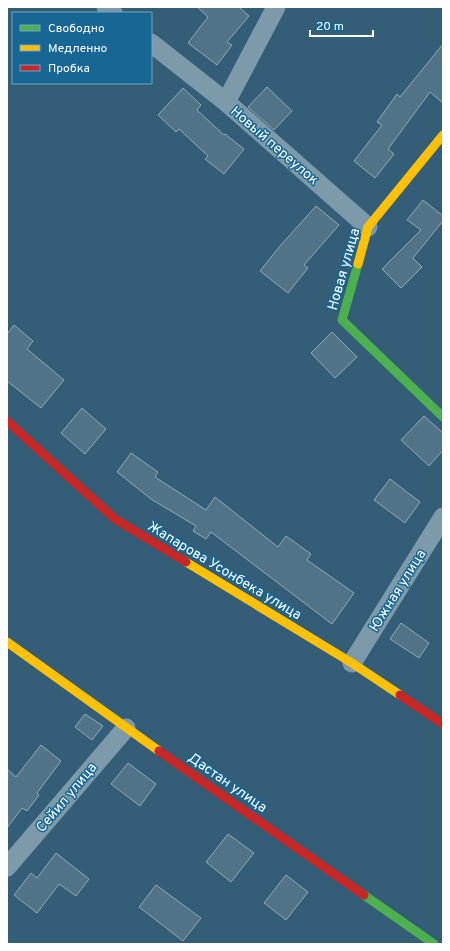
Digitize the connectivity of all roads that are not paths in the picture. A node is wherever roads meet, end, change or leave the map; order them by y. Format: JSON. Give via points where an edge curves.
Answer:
{"nodes":[{"id":1,"x":276,"y":7,"type":"edge"},
{"id":2,"x":152,"y":43,"type":"edge"},
{"id":3,"x":226,"y":102,"type":"junction"},
{"id":4,"x":443,"y":135,"type":"edge"},
{"id":5,"x":368,"y":227,"type":"junction"},
{"id":6,"x":443,"y":417,"type":"edge"},
{"id":7,"x":7,"y":421,"type":"edge"},
{"id":8,"x":443,"y":517,"type":"edge"},
{"id":9,"x":7,"y":642,"type":"edge"},
{"id":10,"x":352,"y":663,"type":"junction"},
{"id":11,"x":443,"y":724,"type":"edge"},
{"id":12,"x":126,"y":728,"type":"junction"},
{"id":13,"x":7,"y":867,"type":"edge"},
{"id":14,"x":434,"y":944,"type":"edge"}],
"edges":[{"from":1,"to":3,"type":"street","name":"Новый переулок"},
{"from":2,"to":3,"type":"street"},
{"from":3,"to":5,"type":"street","name":"Новый переулок"},
{"from":4,"to":5,"type":"street","name":"Новая улица"},
{"from":5,"to":6,"type":"street","name":"Новая улица","via":[[342,320]]},
{"from":7,"to":10,"type":"street","name":"Жапарова Усонбека улица","via":[[115,519]]},
{"from":8,"to":10,"type":"street","name":"Южная улица"},
{"from":9,"to":12,"type":"street","name":"Дастан улица"},
{"from":10,"to":11,"type":"street","name":"Жапарова Усонбека улица"},
{"from":12,"to":13,"type":"street","name":"Сейил улица"},
{"from":12,"to":14,"type":"street","name":"Дастан улица"}]}
